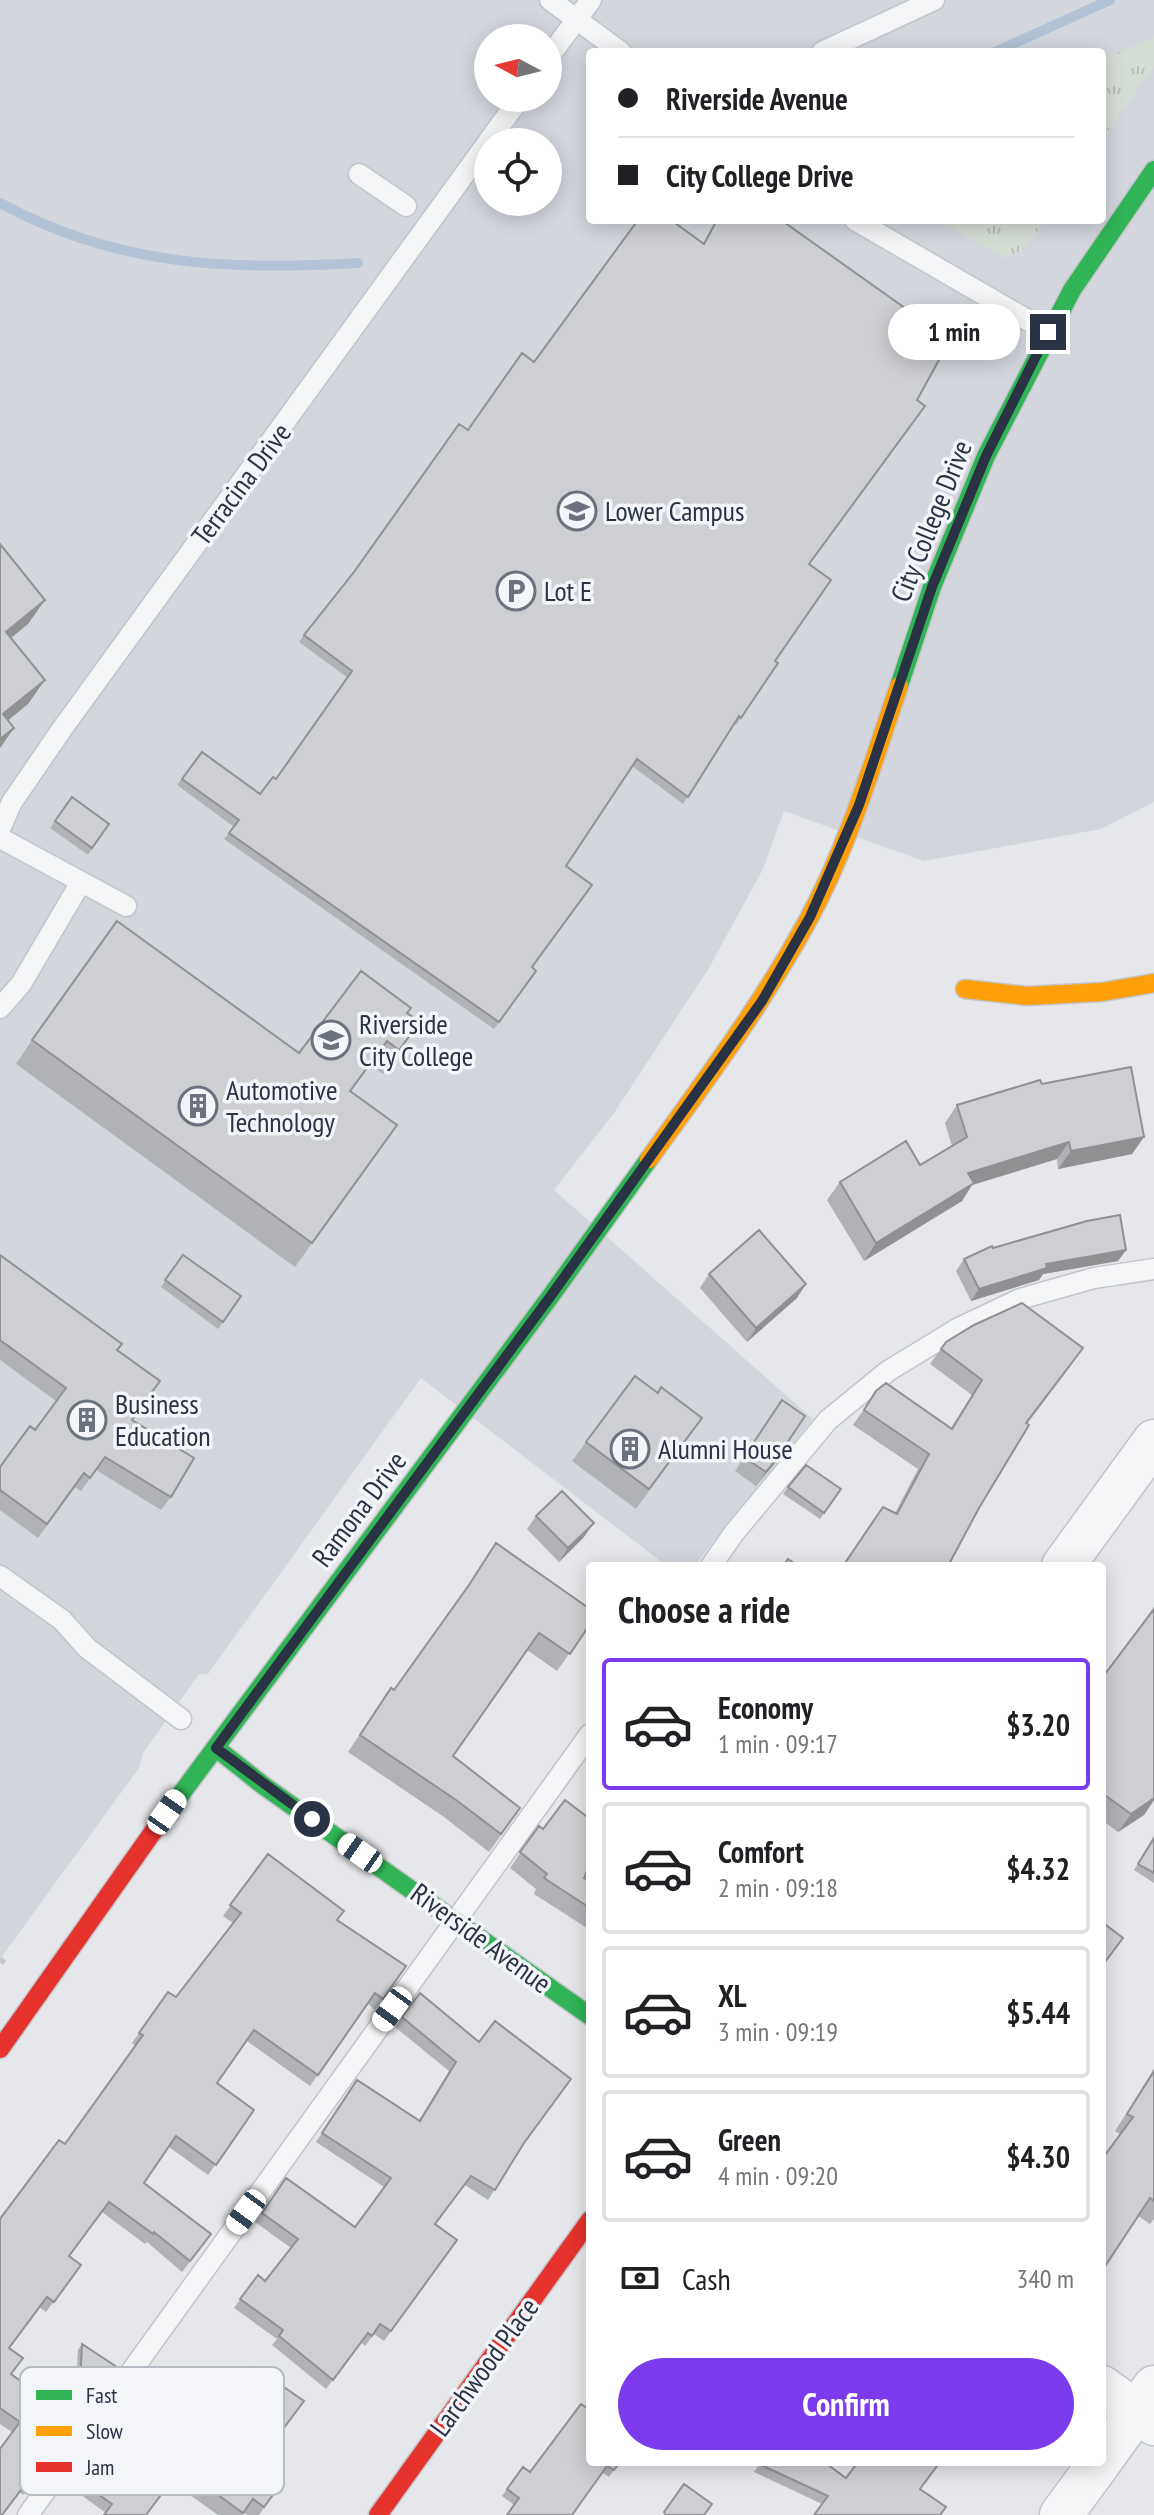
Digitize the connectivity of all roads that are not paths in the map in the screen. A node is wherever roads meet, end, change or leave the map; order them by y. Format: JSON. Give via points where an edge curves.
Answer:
{"nodes":[{"id":1,"x":550,"y":0,"type":"edge"},
{"id":2,"x":591,"y":0,"type":"edge"},
{"id":3,"x":934,"y":0,"type":"edge"},
{"id":4,"x":576,"y":19,"type":"junction"},
{"id":5,"x":562,"y":38,"type":"edge"},
{"id":6,"x":616,"y":48,"type":"edge"},
{"id":7,"x":831,"y":48,"type":"edge"},
{"id":8,"x":474,"y":161,"type":"edge"},
{"id":9,"x":1154,"y":170,"type":"edge"},
{"id":10,"x":359,"y":174,"type":"dead end"},
{"id":11,"x":406,"y":206,"type":"dead end"},
{"id":12,"x":862,"y":224,"type":"edge"},
{"id":13,"x":1048,"y":332,"type":"junction"},
{"id":14,"x":0,"y":829,"type":"edge"},
{"id":15,"x":0,"y":838,"type":"edge"},
{"id":16,"x":81,"y":882,"type":"junction"},
{"id":17,"x":126,"y":906,"type":"dead end"},
{"id":18,"x":1154,"y":983,"type":"edge"},
{"id":19,"x":965,"y":989,"type":"dead end"},
{"id":20,"x":762,"y":1001,"type":"joint"},
{"id":21,"x":0,"y":1008,"type":"edge"},
{"id":22,"x":1154,"y":1269,"type":"edge"},
{"id":23,"x":1154,"y":1441,"type":"edge"},
{"id":24,"x":714,"y":1562,"type":"edge"},
{"id":25,"x":1066,"y":1562,"type":"edge"},
{"id":26,"x":0,"y":1576,"type":"edge"},
{"id":27,"x":181,"y":1719,"type":"dead end"},
{"id":28,"x":586,"y":1740,"type":"edge"},
{"id":29,"x":216,"y":1748,"type":"junction"},
{"id":30,"x":456,"y":1920,"type":"junction"},
{"id":31,"x":586,"y":2013,"type":"edge"},
{"id":32,"x":0,"y":2049,"type":"edge"},
{"id":33,"x":586,"y":2226,"type":"edge"},
{"id":34,"x":134,"y":2367,"type":"edge"},
{"id":35,"x":1106,"y":2389,"type":"edge"},
{"id":36,"x":1148,"y":2408,"type":"edge"},
{"id":37,"x":1106,"y":2454,"type":"edge"},
{"id":38,"x":1097,"y":2466,"type":"edge"},
{"id":39,"x":42,"y":2495,"type":"edge"},
{"id":40,"x":28,"y":2515,"type":"edge"},
{"id":41,"x":378,"y":2515,"type":"edge"},
{"id":42,"x":1061,"y":2515,"type":"edge"}],
"edges":[{"from":1,"to":4,"type":"lane"},
{"from":2,"to":4,"type":"lane"},
{"from":3,"to":7,"type":"lane"},
{"from":4,"to":5,"type":"lane"},
{"from":4,"to":6,"type":"lane"},
{"from":8,"to":14,"type":"lane","name":"Terracina Drive","via":[[80,703],[12,802]]},
{"from":9,"to":13,"type":"street","name":"City College Drive"},
{"from":10,"to":11,"type":"lane"},
{"from":12,"to":13,"type":"lane"},
{"from":13,"to":20,"type":"street","name":"City College Drive","via":[[986,456],[932,587],[859,805],[810,917]]},
{"from":15,"to":16,"type":"lane"},
{"from":16,"to":17,"type":"lane"},
{"from":16,"to":21,"type":"lane","via":[[21,984]]},
{"from":18,"to":19,"type":"street","via":[[1027,996]]},
{"from":20,"to":29,"type":"street","name":"Ramona Drive"},
{"from":22,"to":24,"type":"lane","via":[[1094,1278],[1020,1299],[888,1371],[828,1420]]},
{"from":23,"to":25,"type":"street"},
{"from":26,"to":27,"type":"lane"},
{"from":28,"to":30,"type":"lane"},
{"from":29,"to":30,"type":"street","name":"Riverside Avenue"},
{"from":29,"to":32,"type":"street","name":"Ramona Drive"},
{"from":30,"to":31,"type":"street","name":"Riverside Avenue"},
{"from":30,"to":34,"type":"lane"},
{"from":33,"to":41,"type":"street","name":"Larchwood Place"},
{"from":35,"to":36,"type":"street"},
{"from":36,"to":37,"type":"street"},
{"from":38,"to":42,"type":"street"},
{"from":39,"to":40,"type":"lane"}]}
